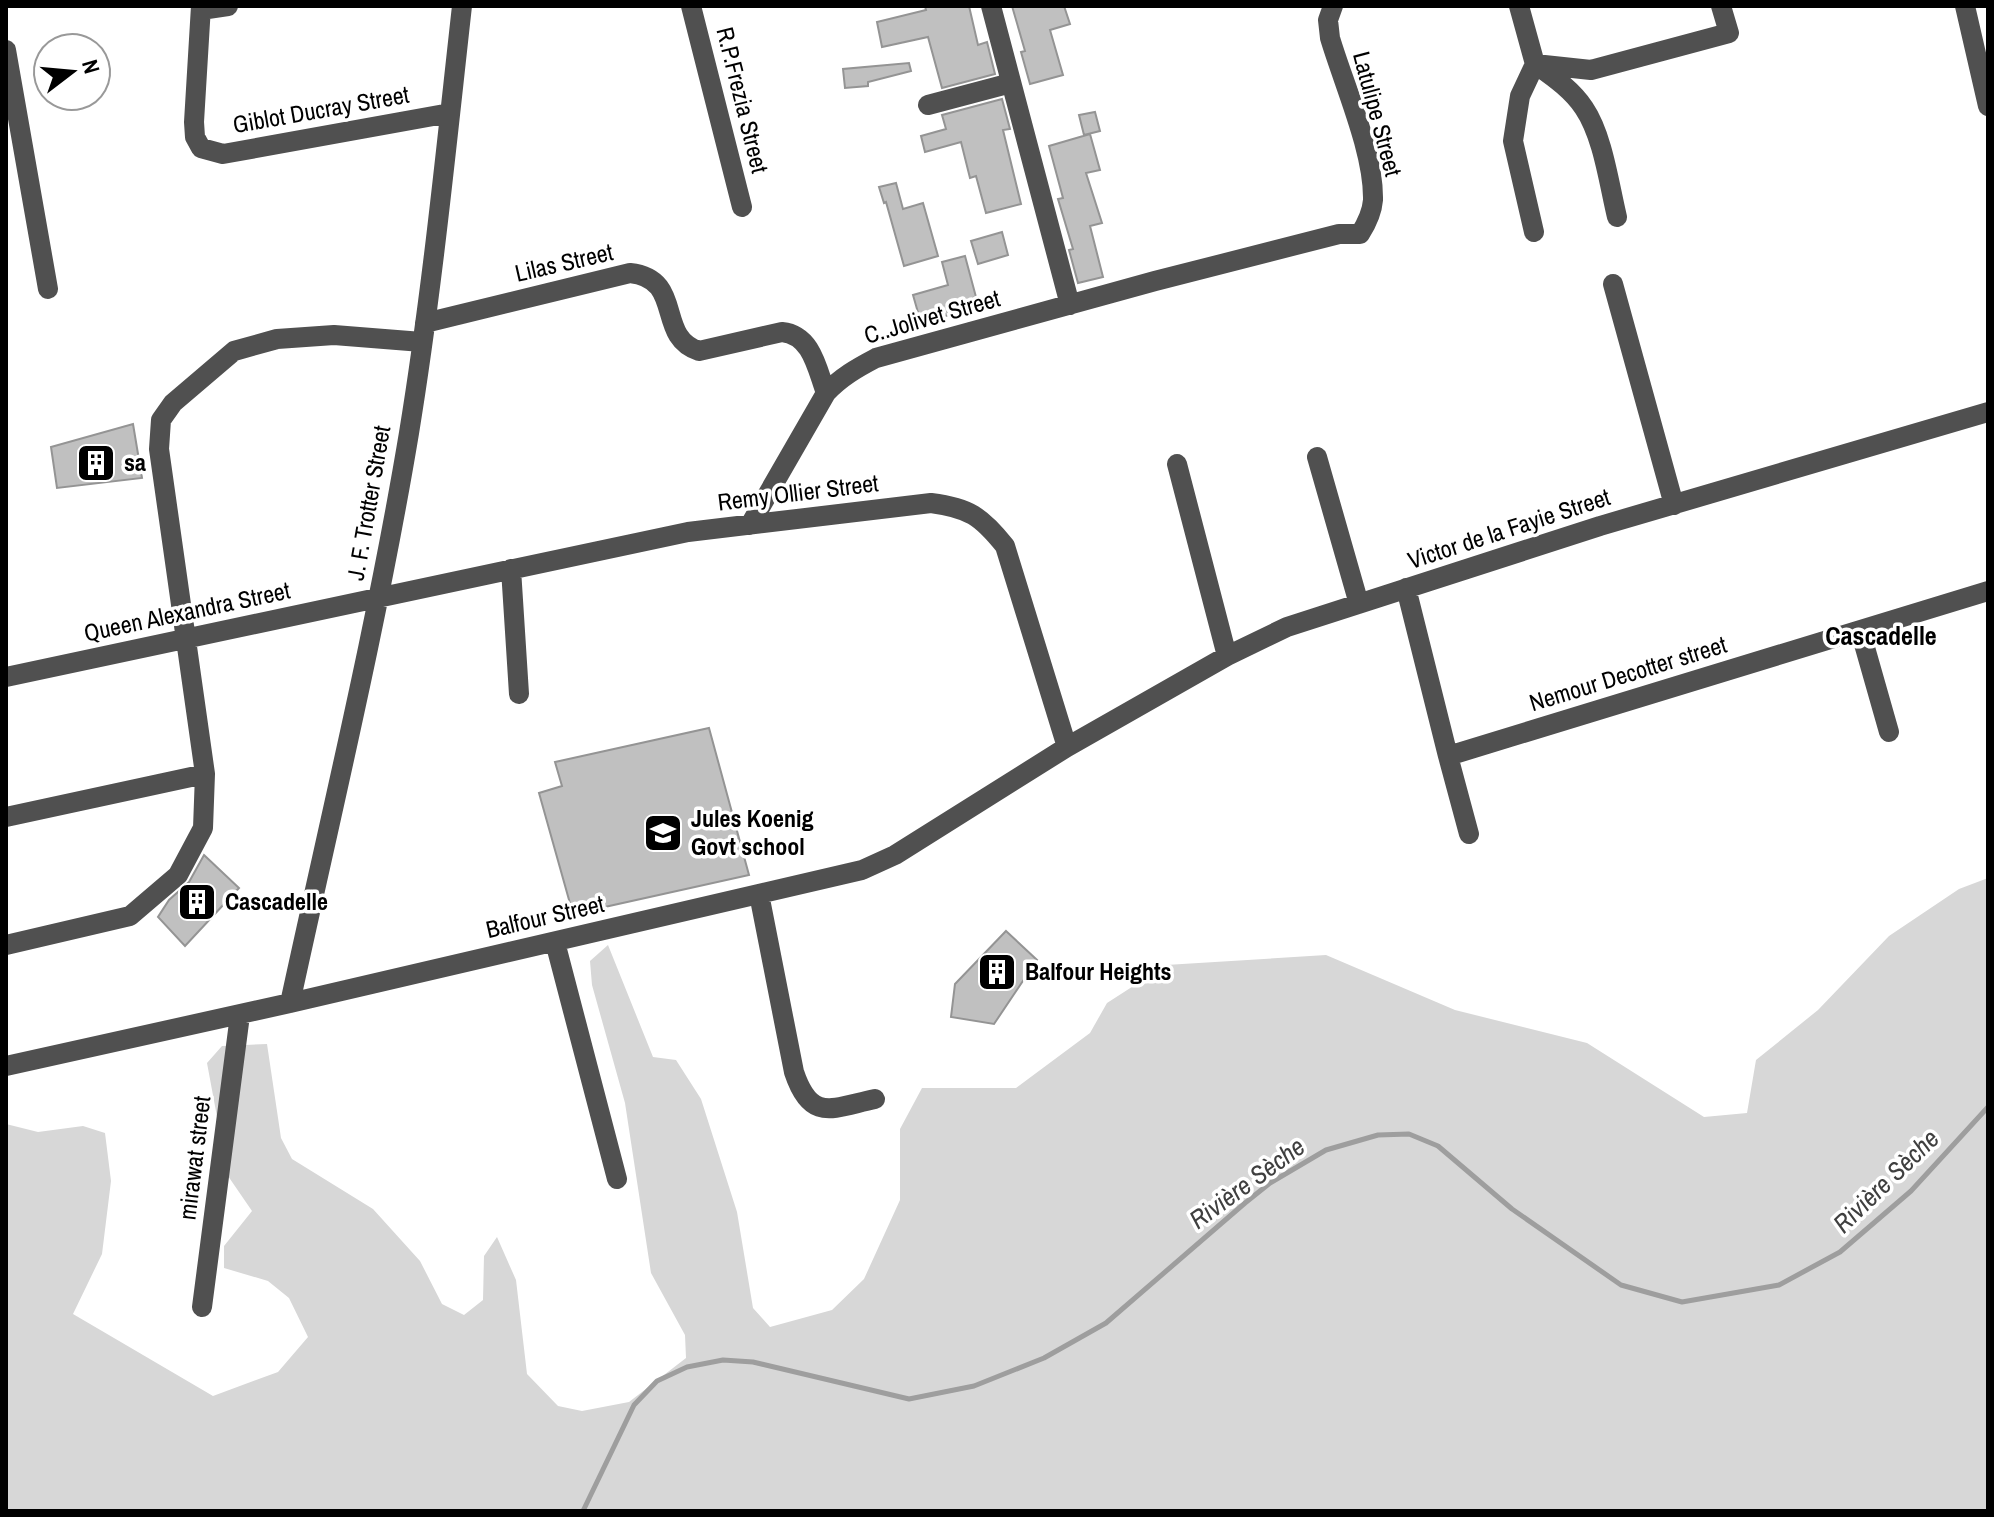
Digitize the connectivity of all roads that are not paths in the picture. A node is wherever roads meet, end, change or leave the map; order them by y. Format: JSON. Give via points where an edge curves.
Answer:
{"nodes":[{"id":1,"x":228,"y":6,"type":"edge"},
{"id":2,"x":462,"y":6,"type":"edge"},
{"id":3,"x":691,"y":6,"type":"edge"},
{"id":4,"x":991,"y":6,"type":"edge"},
{"id":5,"x":1333,"y":6,"type":"edge"},
{"id":6,"x":1519,"y":6,"type":"edge"},
{"id":7,"x":1721,"y":6,"type":"edge"},
{"id":8,"x":1965,"y":6,"type":"edge"},
{"id":9,"x":201,"y":8,"type":"edge"},
{"id":10,"x":6,"y":50,"type":"edge"},
{"id":11,"x":1535,"y":64,"type":"junction"},
{"id":12,"x":1011,"y":83,"type":"junction"},
{"id":13,"x":928,"y":105,"type":"dead end"},
{"id":14,"x":1988,"y":106,"type":"edge"},
{"id":15,"x":450,"y":113,"type":"junction"},
{"id":16,"x":742,"y":207,"type":"dead end"},
{"id":17,"x":1617,"y":217,"type":"dead end"},
{"id":18,"x":1534,"y":232,"type":"dead end"},
{"id":19,"x":1360,"y":234,"type":"joint"},
{"id":20,"x":1613,"y":284,"type":"dead end"},
{"id":21,"x":48,"y":289,"type":"dead end"},
{"id":22,"x":1070,"y":305,"type":"junction"},
{"id":23,"x":424,"y":332,"type":"junction"},
{"id":24,"x":826,"y":393,"type":"junction"},
{"id":25,"x":1988,"y":412,"type":"edge"},
{"id":26,"x":1317,"y":457,"type":"dead end"},
{"id":27,"x":1177,"y":464,"type":"dead end"},
{"id":28,"x":1674,"y":505,"type":"junction"},
{"id":29,"x":750,"y":525,"type":"junction"},
{"id":30,"x":511,"y":569,"type":"junction"},
{"id":31,"x":1406,"y":588,"type":"junction"},
{"id":32,"x":1988,"y":591,"type":"edge"},
{"id":33,"x":378,"y":598,"type":"junction"},
{"id":34,"x":1359,"y":604,"type":"junction"},
{"id":35,"x":1860,"y":630,"type":"junction"},
{"id":36,"x":187,"y":640,"type":"junction"},
{"id":37,"x":1227,"y":656,"type":"junction"},
{"id":38,"x":6,"y":677,"type":"edge"},
{"id":39,"x":519,"y":694,"type":"dead end"},
{"id":40,"x":1889,"y":732,"type":"dead end"},
{"id":41,"x":1067,"y":747,"type":"junction"},
{"id":42,"x":1448,"y":756,"type":"junction"},
{"id":43,"x":205,"y":774,"type":"junction"},
{"id":44,"x":6,"y":817,"type":"edge"},
{"id":45,"x":1469,"y":834,"type":"dead end"},
{"id":46,"x":759,"y":894,"type":"junction"},
{"id":47,"x":555,"y":942,"type":"junction"},
{"id":48,"x":6,"y":945,"type":"edge"},
{"id":49,"x":290,"y":1003,"type":"junction"},
{"id":50,"x":240,"y":1015,"type":"junction"},
{"id":51,"x":6,"y":1066,"type":"edge"},
{"id":52,"x":875,"y":1099,"type":"dead end"},
{"id":53,"x":617,"y":1179,"type":"dead end"},
{"id":54,"x":202,"y":1307,"type":"dead end"}],
"edges":[{"from":1,"to":9,"type":"street"},
{"from":2,"to":15,"type":"street","name":"J. F. Trotter Street"},
{"from":3,"to":16,"type":"street","name":"R.P.Frezia Street"},
{"from":4,"to":12,"type":"street"},
{"from":5,"to":19,"type":"street","name":"Latulipe Street","via":[[1330,38],[1370,173],[1373,201]]},
{"from":6,"to":11,"type":"street"},
{"from":7,"to":11,"type":"street","via":[[1729,33],[1591,70]]},
{"from":8,"to":14,"type":"street"},
{"from":9,"to":15,"type":"street","name":"Giblot Ducray Street","via":[[194,122],[201,148],[223,154]]},
{"from":10,"to":21,"type":"street"},
{"from":11,"to":17,"type":"street","via":[[1585,109],[1601,148]]},
{"from":11,"to":18,"type":"street","via":[[1520,96],[1513,141]]},
{"from":12,"to":13,"type":"street"},
{"from":12,"to":22,"type":"street"},
{"from":15,"to":23,"type":"street","name":"J. F. Trotter Street"},
{"from":19,"to":22,"type":"street","name":"C..Jolivet Street","via":[[1339,234]]},
{"from":20,"to":28,"type":"street"},
{"from":22,"to":24,"type":"street","name":"C..Jolivet Street","via":[[876,358],[839,379]]},
{"from":23,"to":24,"type":"street","name":"Lilas Street","via":[[630,273],[655,281],[663,290],[675,331],[688,347],[699,351],[782,332],[801,338]]},
{"from":23,"to":33,"type":"street","name":"J. F. Trotter Street"},
{"from":23,"to":36,"type":"street","via":[[277,339],[234,351],[173,403],[161,420],[159,449]]},
{"from":24,"to":29,"type":"street","name":"C..Jolivet Street"},
{"from":25,"to":28,"type":"street","name":"Victor de la Fayie Street"},
{"from":26,"to":34,"type":"street"},
{"from":27,"to":37,"type":"street"},
{"from":28,"to":31,"type":"street","name":"Victor de la Fayie Street"},
{"from":29,"to":30,"type":"street","name":"Remy Ollier Street","via":[[688,532]]},
{"from":29,"to":41,"type":"street","name":"Remy Ollier Street","via":[[931,503],[960,507],[986,522],[1005,546]]},
{"from":30,"to":33,"type":"street","name":"Remy Ollier Street"},
{"from":30,"to":39,"type":"street"},
{"from":31,"to":34,"type":"street","name":"Victor de la Fayie Street"},
{"from":31,"to":42,"type":"street"},
{"from":32,"to":35,"type":"street","name":"Nemour Decotter street"},
{"from":33,"to":36,"type":"street","name":"Queen Alexandra Street"},
{"from":33,"to":49,"type":"street","name":"J. F. Trotter Street"},
{"from":34,"to":37,"type":"street","name":"Victor de la Fayie Street","via":[[1287,627]]},
{"from":35,"to":40,"type":"street"},
{"from":35,"to":42,"type":"street","name":"Nemour Decotter street"},
{"from":36,"to":38,"type":"street","name":"Queen Alexandra Street"},
{"from":36,"to":43,"type":"street"},
{"from":37,"to":41,"type":"street","name":"Victor de la Fayie Street"},
{"from":41,"to":46,"type":"street","name":"Balfour Street","via":[[895,855],[862,870]]},
{"from":42,"to":45,"type":"street"},
{"from":43,"to":44,"type":"street"},
{"from":43,"to":48,"type":"street","via":[[203,828],[178,875],[130,916]]},
{"from":46,"to":47,"type":"street","name":"Balfour Street"},
{"from":46,"to":52,"type":"street","via":[[801,1093],[813,1106],[829,1109]]},
{"from":47,"to":49,"type":"street","name":"Balfour Street"},
{"from":47,"to":53,"type":"street"},
{"from":49,"to":50,"type":"street","name":"Balfour Street"},
{"from":50,"to":51,"type":"street","name":"Balfour Street"},
{"from":50,"to":54,"type":"street","name":"mirawat street"}]}
